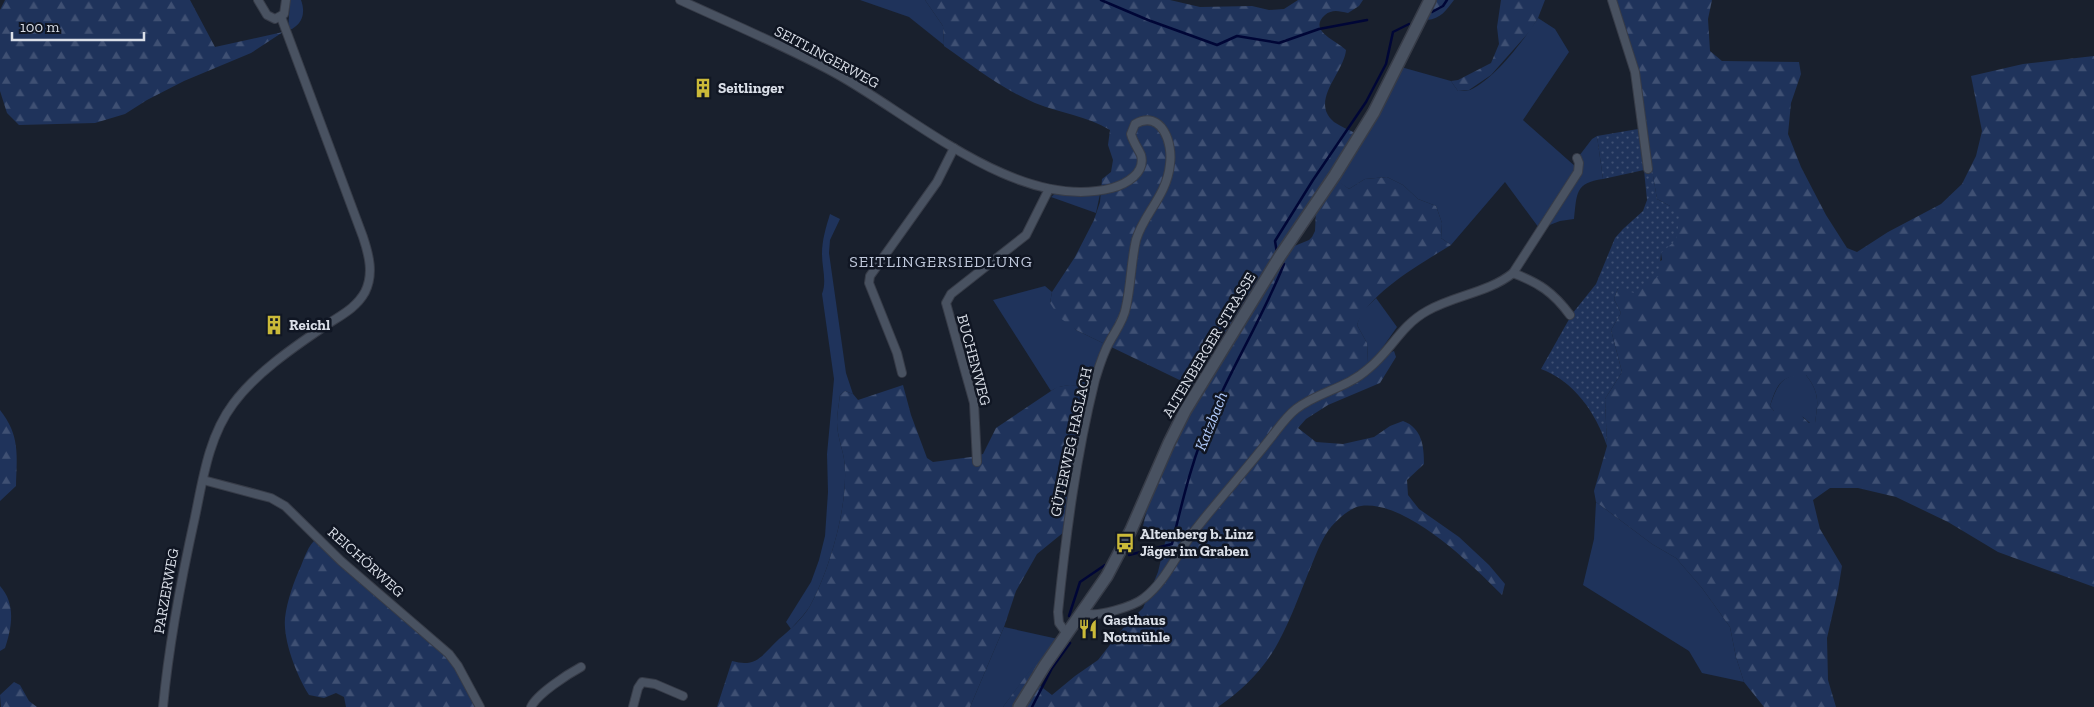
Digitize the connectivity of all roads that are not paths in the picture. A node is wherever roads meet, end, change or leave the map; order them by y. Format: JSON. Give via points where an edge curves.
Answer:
{"nodes":[{"id":1,"x":258,"y":0,"type":"edge"},
{"id":2,"x":286,"y":0,"type":"edge"},
{"id":3,"x":680,"y":0,"type":"edge"},
{"id":4,"x":1430,"y":0,"type":"edge"},
{"id":5,"x":1612,"y":0,"type":"edge"},
{"id":6,"x":281,"y":17,"type":"junction"},
{"id":7,"x":954,"y":148,"type":"junction"},
{"id":8,"x":1577,"y":158,"type":"dead end"},
{"id":9,"x":1648,"y":169,"type":"dead end"},
{"id":10,"x":1049,"y":189,"type":"junction"},
{"id":11,"x":1513,"y":273,"type":"junction"},
{"id":12,"x":1570,"y":315,"type":"dead end"},
{"id":13,"x":902,"y":373,"type":"dead end"},
{"id":14,"x":977,"y":462,"type":"dead end"},
{"id":15,"x":203,"y":480,"type":"junction"},
{"id":16,"x":1084,"y":612,"type":"junction"},
{"id":17,"x":1067,"y":634,"type":"junction"},
{"id":18,"x":581,"y":667,"type":"dead end"},
{"id":19,"x":683,"y":696,"type":"dead end"},
{"id":20,"x":163,"y":707,"type":"edge"},
{"id":21,"x":480,"y":707,"type":"edge"},
{"id":22,"x":531,"y":707,"type":"edge"},
{"id":23,"x":633,"y":707,"type":"edge"},
{"id":24,"x":1019,"y":707,"type":"edge"}],
"edges":[{"from":1,"to":6,"type":"street","via":[[267,15],[275,19]]},
{"from":2,"to":6,"type":"street"},
{"from":3,"to":7,"type":"street","name":"SEITLINGERWEG","via":[[837,75]]},
{"from":4,"to":16,"type":"street","name":"ALTENBERGER STRASSE","via":[[1370,119],[1185,410],[1125,543]]},
{"from":5,"to":9,"type":"street","via":[[1634,72]]},
{"from":6,"to":15,"type":"street","name":"PARZERWEG","via":[[363,237],[369,257],[369,280],[359,301],[350,310],[293,349],[234,402],[218,429]]},
{"from":7,"to":10,"type":"street","name":"GÜTERWEG HASLACH","via":[[1007,176]]},
{"from":7,"to":13,"type":"street","via":[[937,182],[870,276],[869,283]]},
{"from":8,"to":11,"type":"street","via":[[1578,172]]},
{"from":10,"to":14,"type":"street","name":"BUCHENWEG","via":[[1026,235],[952,294],[946,303],[974,403]]},
{"from":10,"to":17,"type":"street","name":"GÜTERWEG HASLACH","via":[[1107,189],[1135,176],[1142,164],[1131,134],[1139,122],[1154,122],[1169,140],[1168,178],[1138,235],[1126,308],[1100,366],[1074,478],[1058,612],[1059,623]]},
{"from":11,"to":12,"type":"street","via":[[1546,288]]},
{"from":11,"to":16,"type":"street","via":[[1491,287],[1426,312],[1400,332],[1378,360],[1360,376],[1297,408],[1203,520],[1150,593],[1130,606],[1095,614]]},
{"from":15,"to":20,"type":"street","name":"PARZERWEG","via":[[178,601]]},
{"from":15,"to":21,"type":"street","name":"REICHÖRWEG","via":[[271,498],[285,506],[342,561],[449,654]]},
{"from":16,"to":17,"type":"street","name":"ALTENBERGER STRASSE"},
{"from":17,"to":24,"type":"street","name":"ALTENBERGER STRASSE"},
{"from":18,"to":22,"type":"street","via":[[533,702]]},
{"from":19,"to":23,"type":"street","via":[[642,682]]}]}
